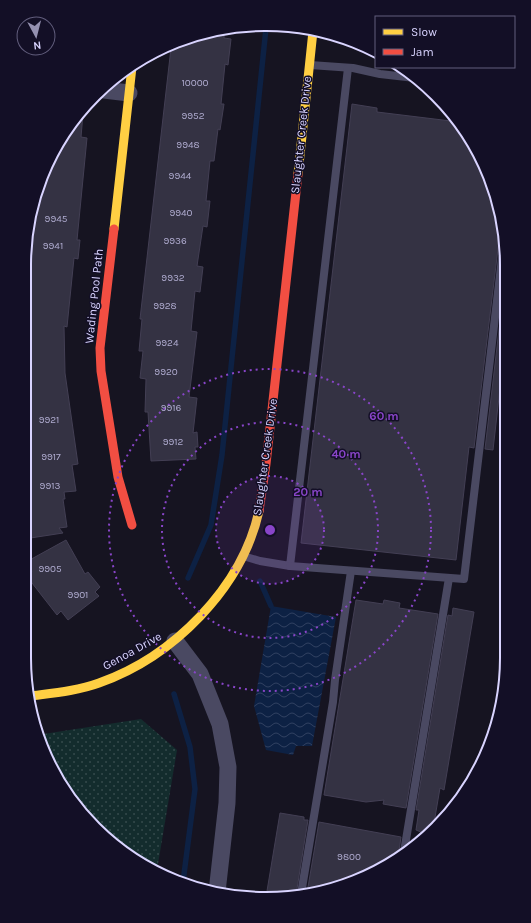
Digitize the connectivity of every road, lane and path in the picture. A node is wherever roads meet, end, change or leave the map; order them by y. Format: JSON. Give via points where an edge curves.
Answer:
{"nodes":[{"id":1,"x":312,"y":36,"type":"edge"},
{"id":2,"x":309,"y":65,"type":"junction"},
{"id":3,"x":348,"y":68,"type":"junction"},
{"id":4,"x":131,"y":74,"type":"edge"},
{"id":5,"x":405,"y":77,"type":"edge"},
{"id":6,"x":109,"y":91,"type":"edge"},
{"id":7,"x":129,"y":93,"type":"junction"},
{"id":8,"x":500,"y":275,"type":"edge"},
{"id":9,"x":132,"y":525,"type":"dead end"},
{"id":10,"x":242,"y":556,"type":"junction"},
{"id":11,"x":290,"y":566,"type":"junction"},
{"id":12,"x":351,"y":570,"type":"junction"},
{"id":13,"x":449,"y":578,"type":"junction"},
{"id":14,"x":175,"y":641,"type":"junction"},
{"id":15,"x":34,"y":695,"type":"edge"},
{"id":16,"x":405,"y":846,"type":"edge"},
{"id":17,"x":218,"y":887,"type":"edge"},
{"id":18,"x":302,"y":889,"type":"edge"}],
"edges":[{"from":1,"to":2,"type":"street","name":"Slaughter Creek Drive"},
{"from":2,"to":3,"type":"lane"},
{"from":2,"to":10,"type":"street","name":"Slaughter Creek Drive","via":[[266,464],[260,504]]},
{"from":3,"to":5,"type":"lane"},
{"from":3,"to":11,"type":"lane"},
{"from":4,"to":7,"type":"street","name":"Wading Pool Path"},
{"from":6,"to":7,"type":"street"},
{"from":7,"to":9,"type":"street","name":"Wading Pool Path","via":[[100,348],[101,371],[118,477]]},
{"from":8,"to":13,"type":"lane","via":[[464,579]]},
{"from":10,"to":11,"type":"lane"},
{"from":10,"to":14,"type":"street","name":"Slaughter Creek Drive","via":[[215,599]]},
{"from":11,"to":12,"type":"lane"},
{"from":12,"to":13,"type":"lane"},
{"from":12,"to":18,"type":"lane","via":[[333,702]]},
{"from":13,"to":16,"type":"lane"},
{"from":14,"to":15,"type":"street","name":"Genoa Drive","via":[[149,658],[99,683]]},
{"from":14,"to":17,"type":"street","via":[[200,674],[220,724],[228,767],[227,803]]}]}
